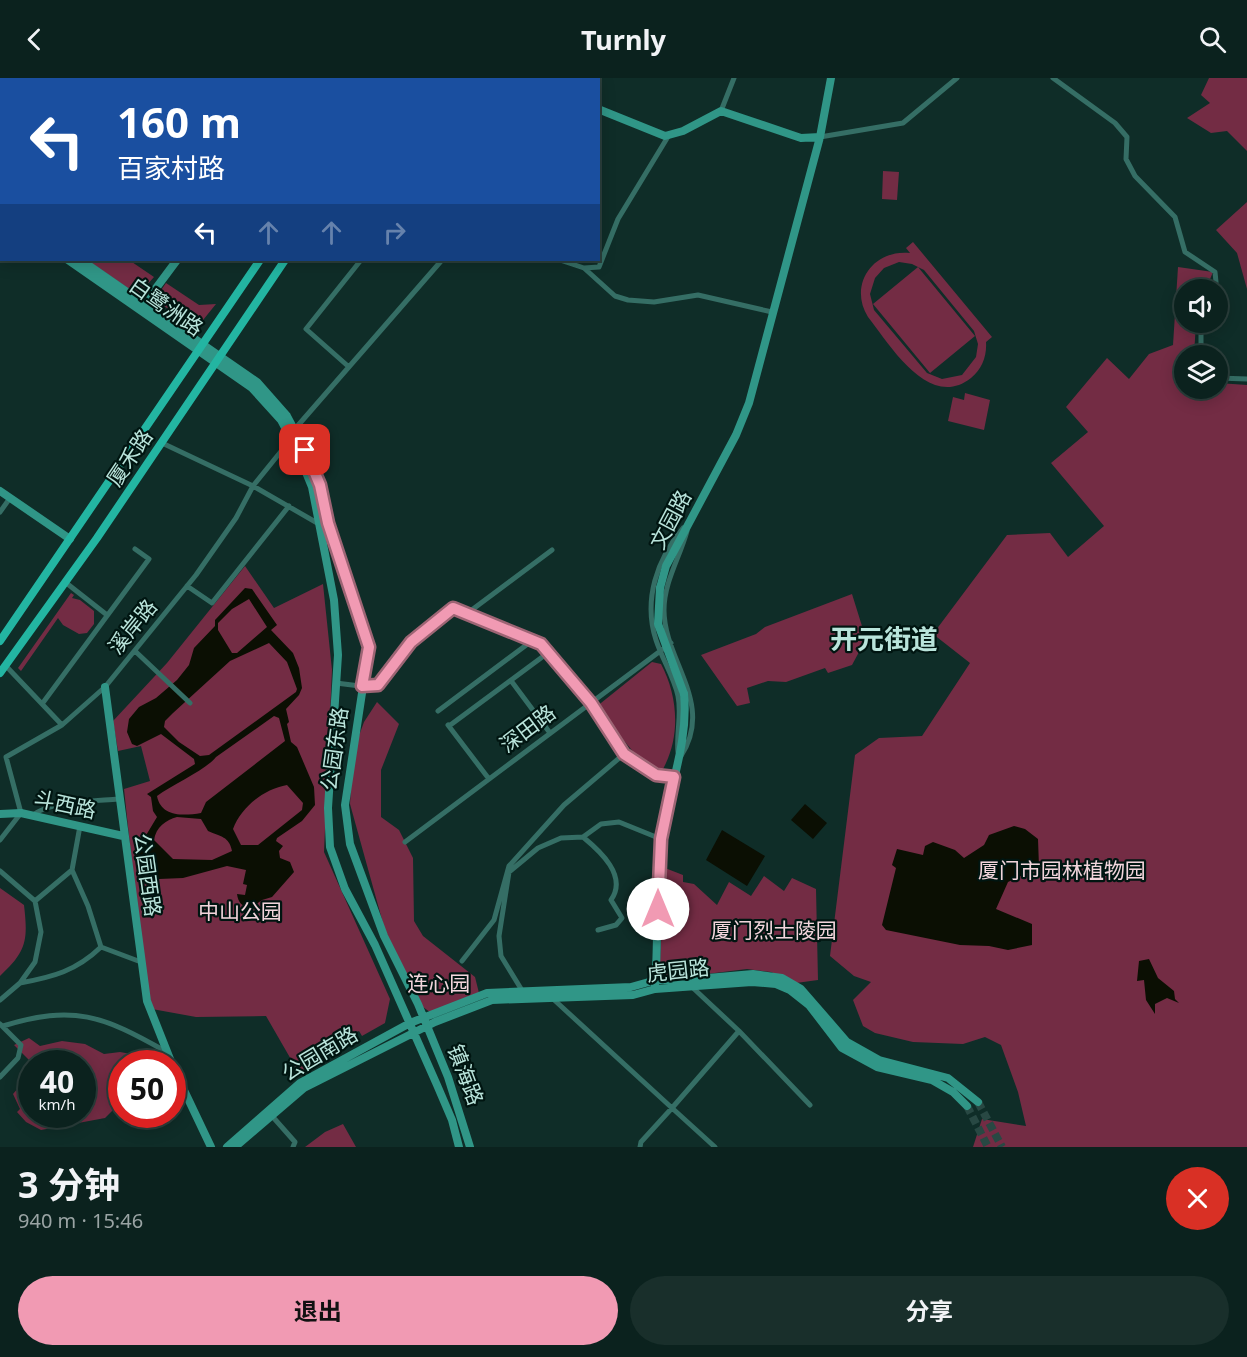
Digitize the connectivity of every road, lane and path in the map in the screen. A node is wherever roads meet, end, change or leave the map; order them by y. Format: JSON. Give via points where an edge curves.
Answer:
{"nodes":[{"id":1,"x":734,"y":78,"type":"edge"},
{"id":2,"x":831,"y":78,"type":"edge"},
{"id":3,"x":957,"y":78,"type":"edge"},
{"id":4,"x":1053,"y":78,"type":"edge"},
{"id":5,"x":600,"y":110,"type":"edge"},
{"id":6,"x":721,"y":111,"type":"junction"},
{"id":7,"x":669,"y":135,"type":"junction"},
{"id":8,"x":820,"y":137,"type":"junction"},
{"id":9,"x":70,"y":261,"type":"edge"},
{"id":10,"x":82,"y":261,"type":"edge"},
{"id":11,"x":176,"y":261,"type":"edge"},
{"id":12,"x":259,"y":261,"type":"edge"},
{"id":13,"x":284,"y":261,"type":"edge"},
{"id":14,"x":361,"y":261,"type":"edge"},
{"id":15,"x":441,"y":261,"type":"edge"},
{"id":16,"x":563,"y":261,"type":"edge"},
{"id":17,"x":584,"y":268,"type":"junction"},
{"id":18,"x":1216,"y":279,"type":"edge"},
{"id":19,"x":142,"y":307,"type":"junction"},
{"id":20,"x":772,"y":312,"type":"junction"},
{"id":21,"x":201,"y":348,"type":"junction"},
{"id":22,"x":217,"y":359,"type":"junction"},
{"id":23,"x":349,"y":367,"type":"junction"},
{"id":24,"x":1228,"y":378,"type":"edge"},
{"id":25,"x":1247,"y":379,"type":"edge"},
{"id":26,"x":294,"y":430,"type":"junction"},
{"id":27,"x":291,"y":440,"type":"junction"},
{"id":28,"x":162,"y":443,"type":"junction"},
{"id":29,"x":253,"y":486,"type":"junction"},
{"id":30,"x":0,"y":491,"type":"edge"},
{"id":31,"x":10,"y":498,"type":"junction"},
{"id":32,"x":289,"y":506,"type":"junction"},
{"id":33,"x":0,"y":512,"type":"edge"},
{"id":34,"x":690,"y":520,"type":"junction"},
{"id":35,"x":320,"y":525,"type":"junction"},
{"id":36,"x":70,"y":539,"type":"junction"},
{"id":37,"x":135,"y":549,"type":"dead end"},
{"id":38,"x":552,"y":550,"type":"dead end"},
{"id":39,"x":65,"y":582,"type":"junction"},
{"id":40,"x":187,"y":586,"type":"junction"},
{"id":41,"x":469,"y":612,"type":"junction"},
{"id":42,"x":107,"y":615,"type":"junction"},
{"id":43,"x":533,"y":640,"type":"junction"},
{"id":44,"x":0,"y":641,"type":"edge"},
{"id":45,"x":671,"y":643,"type":"junction"},
{"id":46,"x":135,"y":651,"type":"junction"},
{"id":47,"x":661,"y":651,"type":"junction"},
{"id":48,"x":549,"y":652,"type":"junction"},
{"id":49,"x":3,"y":669,"type":"edge"},
{"id":50,"x":512,"y":681,"type":"junction"},
{"id":51,"x":336,"y":683,"type":"junction"},
{"id":52,"x":362,"y":686,"type":"junction"},
{"id":53,"x":105,"y":687,"type":"junction"},
{"id":54,"x":190,"y":703,"type":"dead end"},
{"id":55,"x":591,"y":703,"type":"junction"},
{"id":56,"x":42,"y":704,"type":"junction"},
{"id":57,"x":438,"y":711,"type":"dead end"},
{"id":58,"x":62,"y":725,"type":"junction"},
{"id":59,"x":550,"y":733,"type":"junction"},
{"id":60,"x":624,"y":754,"type":"junction"},
{"id":61,"x":678,"y":760,"type":"junction"},
{"id":62,"x":674,"y":777,"type":"junction"},
{"id":63,"x":489,"y":779,"type":"junction"},
{"id":64,"x":118,"y":799,"type":"junction"},
{"id":65,"x":21,"y":813,"type":"junction"},
{"id":66,"x":0,"y":814,"type":"edge"},
{"id":67,"x":32,"y":816,"type":"junction"},
{"id":68,"x":80,"y":826,"type":"junction"},
{"id":69,"x":123,"y":836,"type":"junction"},
{"id":70,"x":582,"y":837,"type":"junction"},
{"id":71,"x":661,"y":839,"type":"junction"},
{"id":72,"x":0,"y":840,"type":"edge"},
{"id":73,"x":405,"y":842,"type":"dead end"},
{"id":74,"x":72,"y":870,"type":"junction"},
{"id":75,"x":0,"y":872,"type":"edge"},
{"id":76,"x":35,"y":901,"type":"junction"},
{"id":77,"x":598,"y":930,"type":"dead end"},
{"id":78,"x":101,"y":947,"type":"junction"},
{"id":79,"x":462,"y":961,"type":"dead end"},
{"id":80,"x":141,"y":962,"type":"junction"},
{"id":81,"x":656,"y":980,"type":"junction"},
{"id":82,"x":685,"y":980,"type":"junction"},
{"id":83,"x":20,"y":983,"type":"junction"},
{"id":84,"x":693,"y":988,"type":"junction"},
{"id":85,"x":655,"y":989,"type":"junction"},
{"id":86,"x":544,"y":990,"type":"junction"},
{"id":87,"x":523,"y":992,"type":"junction"},
{"id":88,"x":552,"y":998,"type":"junction"},
{"id":89,"x":0,"y":1000,"type":"edge"},
{"id":90,"x":424,"y":1022,"type":"junction"},
{"id":91,"x":2,"y":1025,"type":"edge"},
{"id":92,"x":411,"y":1027,"type":"junction"},
{"id":93,"x":739,"y":1031,"type":"junction"},
{"id":94,"x":163,"y":1050,"type":"edge"},
{"id":95,"x":165,"y":1050,"type":"edge"},
{"id":96,"x":0,"y":1077,"type":"edge"},
{"id":97,"x":186,"y":1094,"type":"edge"},
{"id":98,"x":978,"y":1102,"type":"tunnel mouth"},
{"id":99,"x":810,"y":1105,"type":"dead end"},
{"id":100,"x":967,"y":1106,"type":"tunnel mouth"},
{"id":101,"x":672,"y":1108,"type":"junction"},
{"id":102,"x":272,"y":1116,"type":"junction"},
{"id":103,"x":211,"y":1147,"type":"edge"},
{"id":104,"x":227,"y":1147,"type":"edge"},
{"id":105,"x":235,"y":1147,"type":"edge"},
{"id":106,"x":293,"y":1147,"type":"edge"},
{"id":107,"x":459,"y":1147,"type":"edge"},
{"id":108,"x":471,"y":1147,"type":"edge"},
{"id":109,"x":640,"y":1147,"type":"edge"},
{"id":110,"x":715,"y":1147,"type":"edge"}],
"edges":[{"from":1,"to":6,"type":"street"},
{"from":2,"to":8,"type":"main road","name":"文园路"},
{"from":3,"to":8,"type":"street","via":[[903,123]]},
{"from":4,"to":18,"type":"street","via":[[1115,123],[1127,137],[1126,159],[1135,176],[1175,217],[1185,252],[1215,272]]},
{"from":5,"to":7,"type":"main road"},
{"from":6,"to":7,"type":"main road"},
{"from":6,"to":8,"type":"main road","via":[[801,138]]},
{"from":7,"to":17,"type":"street","via":[[618,219],[599,267]]},
{"from":8,"to":20,"type":"main road","name":"文园路"},
{"from":9,"to":19,"type":"main road","name":"白鹭洲路"},
{"from":10,"to":19,"type":"main road","name":"白鹭洲路"},
{"from":11,"to":19,"type":"main road"},
{"from":12,"to":21,"type":"main road","name":"厦禾路"},
{"from":13,"to":22,"type":"main road","name":"厦禾路"},
{"from":14,"to":23,"type":"street","via":[[306,329]]},
{"from":15,"to":23,"type":"street"},
{"from":16,"to":17,"type":"street"},
{"from":17,"to":20,"type":"street","via":[[615,296],[628,300],[654,302],[698,295]]},
{"from":19,"to":21,"type":"main road","name":"白鹭洲路"},
{"from":20,"to":34,"type":"main road","name":"文园路","via":[[736,435]]},
{"from":21,"to":22,"type":"main road","name":"公园东路"},
{"from":21,"to":36,"type":"main road","name":"厦禾路"},
{"from":22,"to":26,"type":"main road","name":"公园东路","via":[[257,382],[287,416]]},
{"from":22,"to":27,"type":"main road","name":"公园东路","via":[[252,388],[281,420]]},
{"from":22,"to":28,"type":"main road","name":"厦禾路"},
{"from":23,"to":26,"type":"street"},
{"from":24,"to":25,"type":"street"},
{"from":26,"to":52,"type":"main road","name":"公园东路","via":[[320,485],[328,523],[369,647]]},
{"from":27,"to":29,"type":"street","name":"溪岸路"},
{"from":27,"to":35,"type":"main road","name":"公园东路","via":[[312,487]]},
{"from":28,"to":29,"type":"street"},
{"from":28,"to":39,"type":"main road","name":"厦禾路"},
{"from":29,"to":32,"type":"street"},
{"from":29,"to":40,"type":"street","name":"溪岸路","via":[[236,518]]},
{"from":30,"to":31,"type":"main road"},
{"from":31,"to":33,"type":"street"},
{"from":31,"to":36,"type":"main road"},
{"from":32,"to":35,"type":"street"},
{"from":32,"to":40,"type":"street","via":[[212,603]]},
{"from":34,"to":45,"type":"street","via":[[667,589],[664,622]]},
{"from":34,"to":47,"type":"street","via":[[670,544],[653,586],[652,624]]},
{"from":34,"to":61,"type":"main road","name":"文园路","bridge":true,"via":[[666,567],[660,588],[658,624],[684,694],[685,732]]},
{"from":35,"to":51,"type":"main road","name":"公园东路","via":[[334,600]]},
{"from":36,"to":44,"type":"main road","name":"厦禾路"},
{"from":37,"to":42,"type":"street","via":[[148,559]]},
{"from":38,"to":41,"type":"street"},
{"from":39,"to":42,"type":"street"},
{"from":39,"to":49,"type":"main road","name":"厦禾路"},
{"from":40,"to":46,"type":"street","name":"溪岸路"},
{"from":41,"to":43,"type":"street"},
{"from":41,"to":52,"type":"street","via":[[453,608],[411,642],[378,685]]},
{"from":42,"to":56,"type":"street"},
{"from":43,"to":48,"type":"street"},
{"from":43,"to":57,"type":"street"},
{"from":45,"to":47,"type":"street","name":"深田路"},
{"from":45,"to":61,"type":"street","via":[[686,679],[692,711],[688,745]]},
{"from":46,"to":53,"type":"street","name":"溪岸路"},
{"from":46,"to":54,"type":"street"},
{"from":47,"to":55,"type":"street","name":"深田路"},
{"from":47,"to":61,"type":"street","via":[[678,696]]},
{"from":48,"to":50,"type":"street"},
{"from":48,"to":55,"type":"street"},
{"from":49,"to":56,"type":"street"},
{"from":50,"to":59,"type":"street"},
{"from":50,"to":63,"type":"street","via":[[448,725]]},
{"from":51,"to":52,"type":"street"},
{"from":51,"to":92,"type":"main road","name":"公园东路","via":[[328,808],[330,847],[345,889]]},
{"from":52,"to":90,"type":"main road","name":"公园东路","via":[[345,805],[350,844],[384,936]]},
{"from":53,"to":58,"type":"street","name":"溪岸路"},
{"from":53,"to":64,"type":"main road","name":"公园西路"},
{"from":55,"to":59,"type":"street","name":"深田路"},
{"from":55,"to":60,"type":"street"},
{"from":56,"to":58,"type":"street"},
{"from":58,"to":65,"type":"street","name":"溪岸路","via":[[6,757]]},
{"from":59,"to":63,"type":"street","name":"深田路"},
{"from":60,"to":62,"type":"street","via":[[656,775]]},
{"from":60,"to":79,"type":"street","via":[[564,805],[509,866],[494,920]]},
{"from":61,"to":62,"type":"main road","name":"文园路"},
{"from":62,"to":71,"type":"main road","name":"文园路"},
{"from":63,"to":73,"type":"street","name":"深田路"},
{"from":64,"to":67,"type":"street","via":[[55,806]]},
{"from":64,"to":69,"type":"main road","name":"公园西路"},
{"from":65,"to":66,"type":"main road","name":"斗西路"},
{"from":65,"to":67,"type":"main road","name":"斗西路"},
{"from":65,"to":72,"type":"street"},
{"from":67,"to":68,"type":"main road","name":"斗西路"},
{"from":68,"to":69,"type":"main road","name":"斗西路"},
{"from":68,"to":74,"type":"street"},
{"from":69,"to":80,"type":"main road","name":"公园西路"},
{"from":70,"to":71,"type":"street","via":[[601,824],[619,822]]},
{"from":70,"to":77,"type":"street","via":[[603,853],[615,872],[611,900],[622,918],[616,925]]},
{"from":70,"to":87,"type":"street","via":[[561,838],[538,848],[509,872],[499,936],[501,956]]},
{"from":71,"to":81,"type":"main road","name":"文园路"},
{"from":74,"to":76,"type":"street"},
{"from":74,"to":78,"type":"street"},
{"from":75,"to":76,"type":"street"},
{"from":76,"to":83,"type":"street","via":[[41,932],[35,962]]},
{"from":78,"to":80,"type":"street"},
{"from":78,"to":83,"type":"street","via":[[84,963],[49,978]]},
{"from":80,"to":95,"type":"main road","name":"公园西路","via":[[147,1001]]},
{"from":81,"to":82,"type":"main road","name":"虎园路"},
{"from":81,"to":85,"type":"main road","name":"文园路"},
{"from":81,"to":86,"type":"main road","name":"虎园路","via":[[631,987]]},
{"from":82,"to":84,"type":"street"},
{"from":82,"to":98,"type":"main road","name":"虎园路","via":[[753,974],[782,978],[801,989],[847,1042],[879,1059],[957,1083]]},
{"from":83,"to":89,"type":"street"},
{"from":84,"to":85,"type":"main road","name":"虎园路"},
{"from":84,"to":93,"type":"street"},
{"from":84,"to":100,"type":"main road","name":"虎园路","via":[[752,982],[790,990],[809,1005],[842,1048],[877,1067],[919,1076],[948,1088]]},
{"from":85,"to":88,"type":"main road","name":"虎园路","via":[[633,995]]},
{"from":86,"to":87,"type":"main road","name":"虎园路"},
{"from":86,"to":88,"type":"street"},
{"from":87,"to":90,"type":"main road","name":"虎园路","via":[[488,993]]},
{"from":88,"to":90,"type":"main road","name":"虎园路","via":[[492,1000]]},
{"from":88,"to":101,"type":"street"},
{"from":90,"to":92,"type":"main road","name":"虎园路"},
{"from":90,"to":108,"type":"main road","name":"镇海路","via":[[448,1077]]},
{"from":91,"to":94,"type":"street","via":[[55,1014],[96,1017]]},
{"from":91,"to":96,"type":"street","via":[[21,1045],[18,1058]]},
{"from":92,"to":102,"type":"main road","name":"公园南路","via":[[304,1088]]},
{"from":92,"to":104,"type":"main road","name":"公园南路","via":[[300,1083]]},
{"from":92,"to":107,"type":"main road","name":"镇海路","via":[[452,1120]]},
{"from":93,"to":99,"type":"street"},
{"from":93,"to":101,"type":"street"},
{"from":97,"to":103,"type":"main road","name":"公园西路"},
{"from":101,"to":109,"type":"street"},
{"from":101,"to":110,"type":"street"},
{"from":102,"to":105,"type":"main road","name":"公园南路"},
{"from":102,"to":106,"type":"street","via":[[295,1142]]}]}
